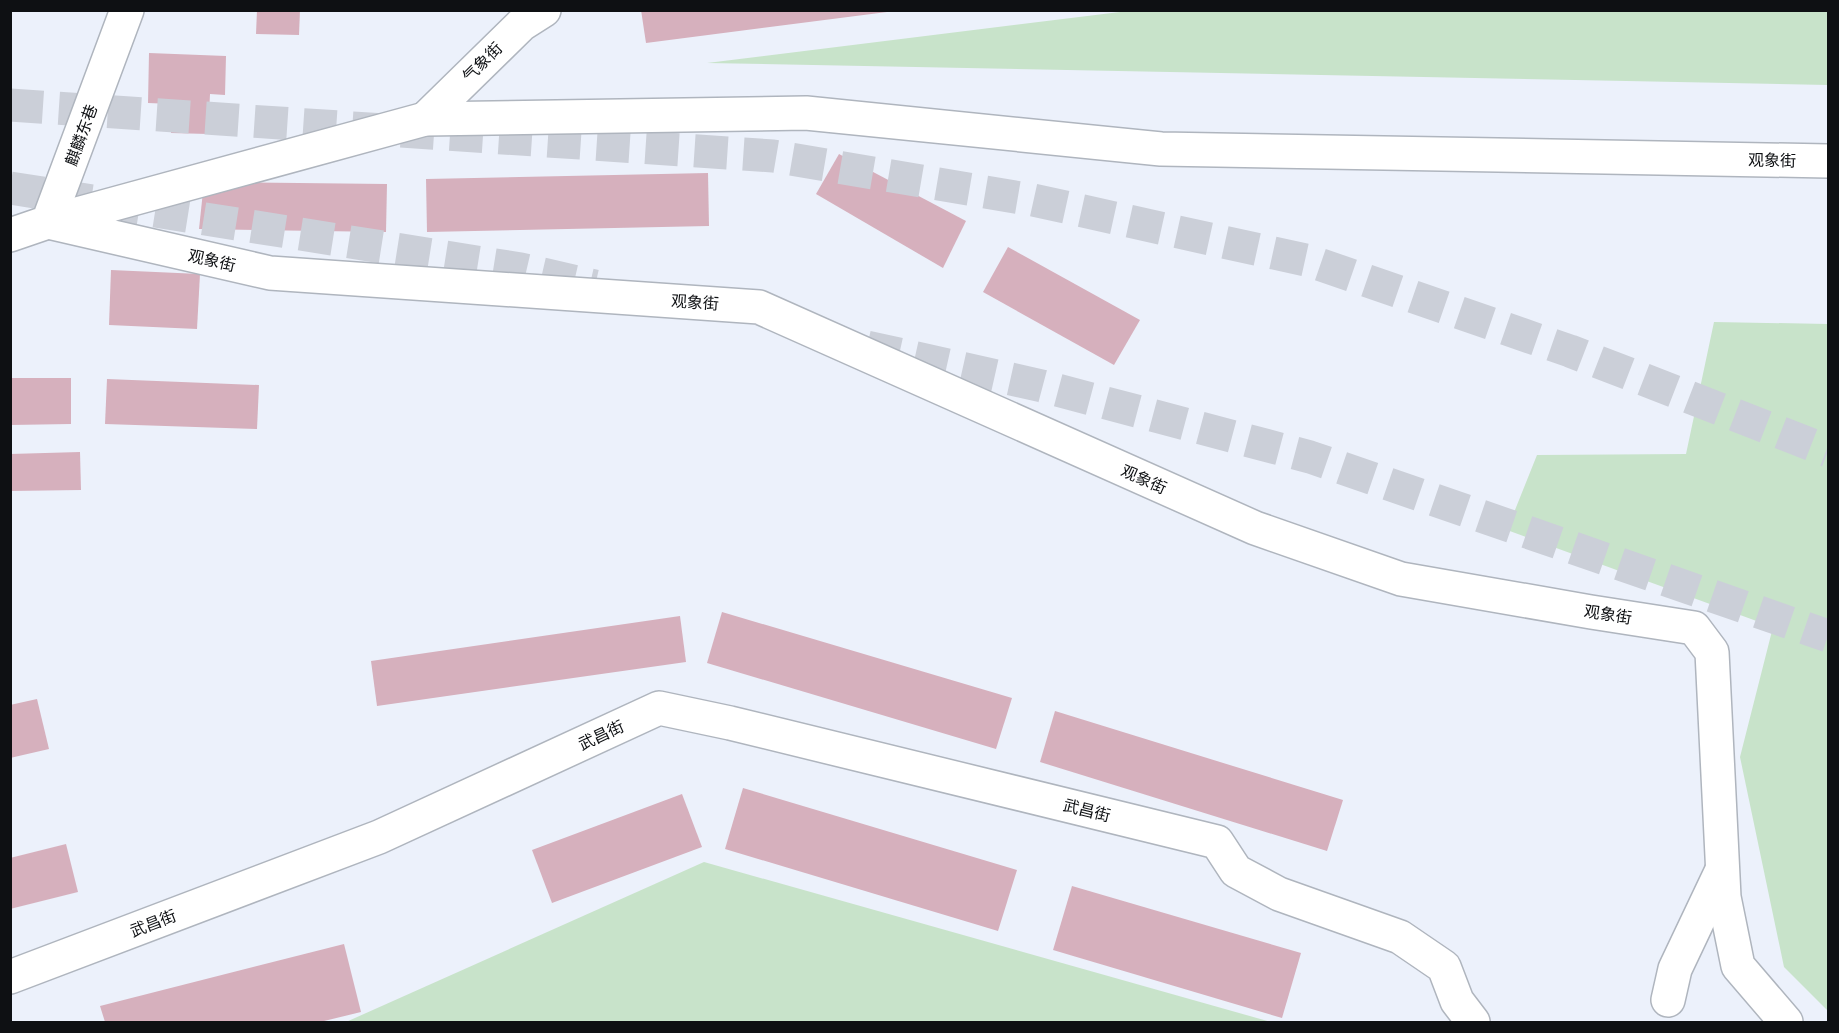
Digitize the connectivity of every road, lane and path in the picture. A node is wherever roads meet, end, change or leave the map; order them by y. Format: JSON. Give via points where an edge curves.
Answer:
{"nodes":[{"id":1,"x":127,"y":10,"type":"edge"},
{"id":2,"x":544,"y":10,"type":"edge"},
{"id":3,"x":425,"y":119,"type":"junction"},
{"id":4,"x":1828,"y":161,"type":"edge"},
{"id":5,"x":48,"y":222,"type":"junction"},
{"id":6,"x":10,"y":235,"type":"edge"},
{"id":7,"x":1723,"y":869,"type":"junction"},
{"id":8,"x":10,"y":977,"type":"edge"},
{"id":9,"x":1668,"y":1000,"type":"dead end"},
{"id":10,"x":1473,"y":1023,"type":"edge"},
{"id":11,"x":1785,"y":1023,"type":"edge"}],
"edges":[{"from":1,"to":5,"type":"street","name":"麒麟东巷"},
{"from":2,"to":3,"type":"street","name":"气象街","via":[[522,24]]},
{"from":3,"to":4,"type":"street","name":"观象街","via":[[806,113],[1161,149]]},
{"from":3,"to":5,"type":"street","name":"观象街"},
{"from":5,"to":6,"type":"street"},
{"from":5,"to":7,"type":"street","name":"观象街","via":[[270,273],[759,307],[1255,528],[1401,579],[1694,628],[1712,652]]},
{"from":7,"to":9,"type":"street","via":[[1675,969]]},
{"from":7,"to":11,"type":"street","name":"观象街","via":[[1724,897],[1738,966]]},
{"from":8,"to":10,"type":"street","name":"武昌街","via":[[379,837],[659,708],[1217,842],[1236,871],[1279,894],[1400,938],[1444,967],[1457,1001]]}]}
